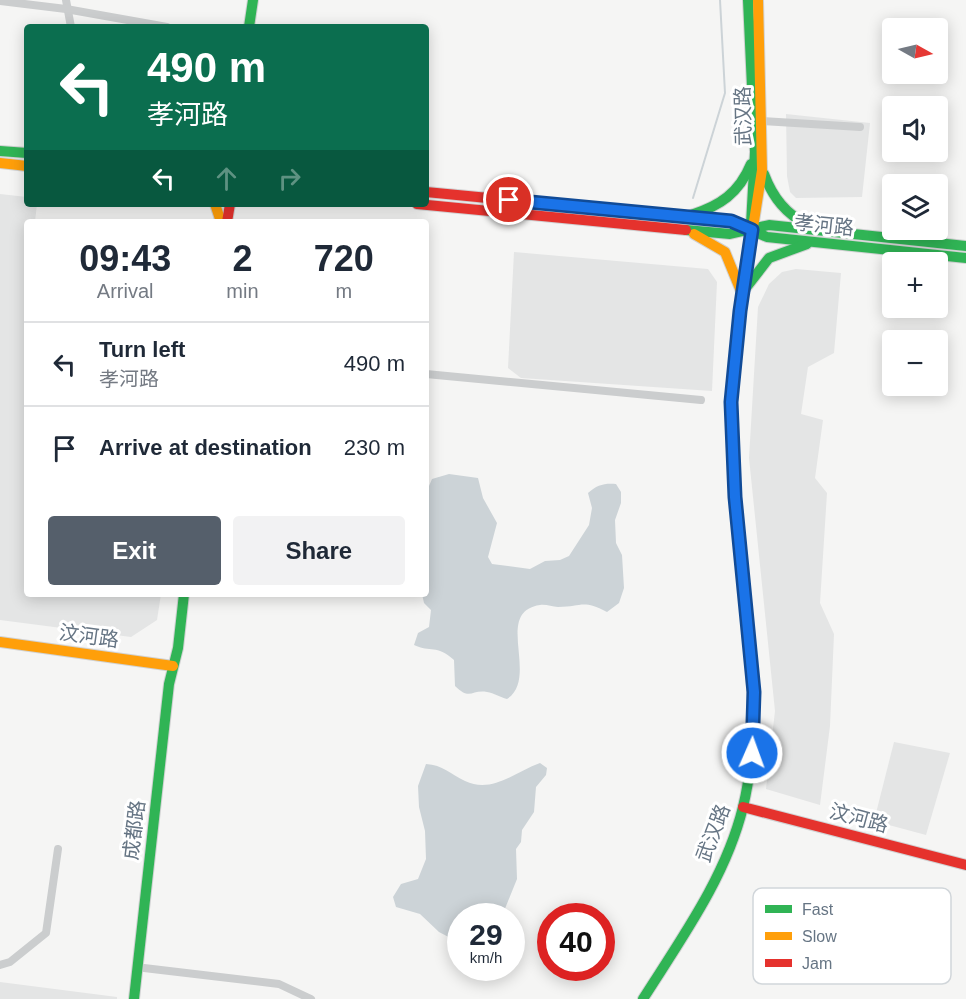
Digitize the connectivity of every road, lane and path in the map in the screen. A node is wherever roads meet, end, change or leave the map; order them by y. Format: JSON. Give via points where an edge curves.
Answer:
{"nodes":[{"id":1,"x":251,"y":0,"type":"edge"},
{"id":2,"x":748,"y":0,"type":"edge"},
{"id":3,"x":758,"y":0,"type":"edge"},
{"id":4,"x":0,"y":1,"type":"edge"},
{"id":5,"x":66,"y":4,"type":"edge"},
{"id":6,"x":70,"y":24,"type":"edge"},
{"id":7,"x":154,"y":24,"type":"edge"},
{"id":8,"x":248,"y":24,"type":"edge"},
{"id":9,"x":762,"y":121,"type":"junction"},
{"id":10,"x":860,"y":127,"type":"dead end"},
{"id":11,"x":0,"y":151,"type":"edge"},
{"id":12,"x":755,"y":152,"type":"junction"},
{"id":13,"x":24,"y":153,"type":"edge"},
{"id":14,"x":0,"y":163,"type":"edge"},
{"id":15,"x":24,"y":166,"type":"edge"},
{"id":16,"x":762,"y":170,"type":"junction"},
{"id":17,"x":429,"y":192,"type":"edge"},
{"id":18,"x":429,"y":205,"type":"edge"},
{"id":19,"x":236,"y":207,"type":"edge"},
{"id":20,"x":685,"y":217,"type":"junction"},
{"id":21,"x":226,"y":219,"type":"edge"},
{"id":22,"x":686,"y":230,"type":"junction"},
{"id":23,"x":752,"y":230,"type":"junction"},
{"id":24,"x":817,"y":230,"type":"junction"},
{"id":25,"x":812,"y":242,"type":"junction"},
{"id":26,"x":966,"y":246,"type":"edge"},
{"id":27,"x":966,"y":258,"type":"edge"},
{"id":28,"x":742,"y":295,"type":"junction"},
{"id":29,"x":429,"y":374,"type":"edge"},
{"id":30,"x":701,"y":400,"type":"dead end"},
{"id":31,"x":179,"y":597,"type":"edge"},
{"id":32,"x":184,"y":597,"type":"edge"},
{"id":33,"x":0,"y":642,"type":"edge"},
{"id":34,"x":173,"y":666,"type":"junction"},
{"id":35,"x":743,"y":807,"type":"junction"},
{"id":36,"x":58,"y":849,"type":"dead end"},
{"id":37,"x":966,"y":865,"type":"edge"},
{"id":38,"x":0,"y":965,"type":"edge"},
{"id":39,"x":144,"y":968,"type":"junction"},
{"id":40,"x":134,"y":999,"type":"edge"},
{"id":41,"x":140,"y":999,"type":"edge"},
{"id":42,"x":311,"y":999,"type":"edge"},
{"id":43,"x":644,"y":999,"type":"edge"}],
"edges":[{"from":1,"to":8,"type":"street"},
{"from":2,"to":12,"type":"street","name":"武汉路"},
{"from":3,"to":9,"type":"street","name":"武汉路"},
{"from":4,"to":5,"type":"street"},
{"from":5,"to":6,"type":"street"},
{"from":5,"to":7,"type":"street"},
{"from":9,"to":10,"type":"street"},
{"from":9,"to":16,"type":"street","name":"武汉路"},
{"from":11,"to":13,"type":"street"},
{"from":12,"to":20,"type":"street","via":[[743,184],[727,201]]},
{"from":12,"to":23,"type":"street","name":"武汉路"},
{"from":14,"to":15,"type":"street"},
{"from":16,"to":23,"type":"street","name":"武汉路"},
{"from":16,"to":24,"type":"street","via":[[779,206]]},
{"from":17,"to":20,"type":"street","name":"孝河路"},
{"from":18,"to":22,"type":"street","name":"孝河路"},
{"from":19,"to":21,"type":"street"},
{"from":20,"to":23,"type":"street","name":"孝河路","via":[[731,221]]},
{"from":22,"to":23,"type":"street","name":"孝河路","via":[[730,234]]},
{"from":22,"to":28,"type":"street","via":[[725,252]]},
{"from":23,"to":24,"type":"street","name":"孝河路","via":[[769,225]]},
{"from":23,"to":25,"type":"street","name":"孝河路","via":[[767,237]]},
{"from":23,"to":28,"type":"street","name":"武汉路"},
{"from":24,"to":26,"type":"street","name":"孝河路"},
{"from":25,"to":27,"type":"street","name":"孝河路"},
{"from":25,"to":28,"type":"street","via":[[769,258]]},
{"from":28,"to":35,"type":"street","name":"武汉路","via":[[731,402],[735,497],[754,692],[752,753]]},
{"from":29,"to":30,"type":"street"},
{"from":31,"to":34,"type":"street","name":"成都路"},
{"from":32,"to":34,"type":"street","name":"成都路"},
{"from":33,"to":34,"type":"street","name":"汶河路"},
{"from":34,"to":39,"type":"street","name":"成都路","via":[[176,685]]},
{"from":34,"to":40,"type":"street","name":"成都路"},
{"from":35,"to":37,"type":"street","name":"汶河路"},
{"from":35,"to":43,"type":"street","name":"武汉路","via":[[724,862]]},
{"from":36,"to":38,"type":"street","via":[[46,933],[10,962]]},
{"from":39,"to":41,"type":"street","name":"成都路"},
{"from":39,"to":42,"type":"street","via":[[279,984]]}]}
